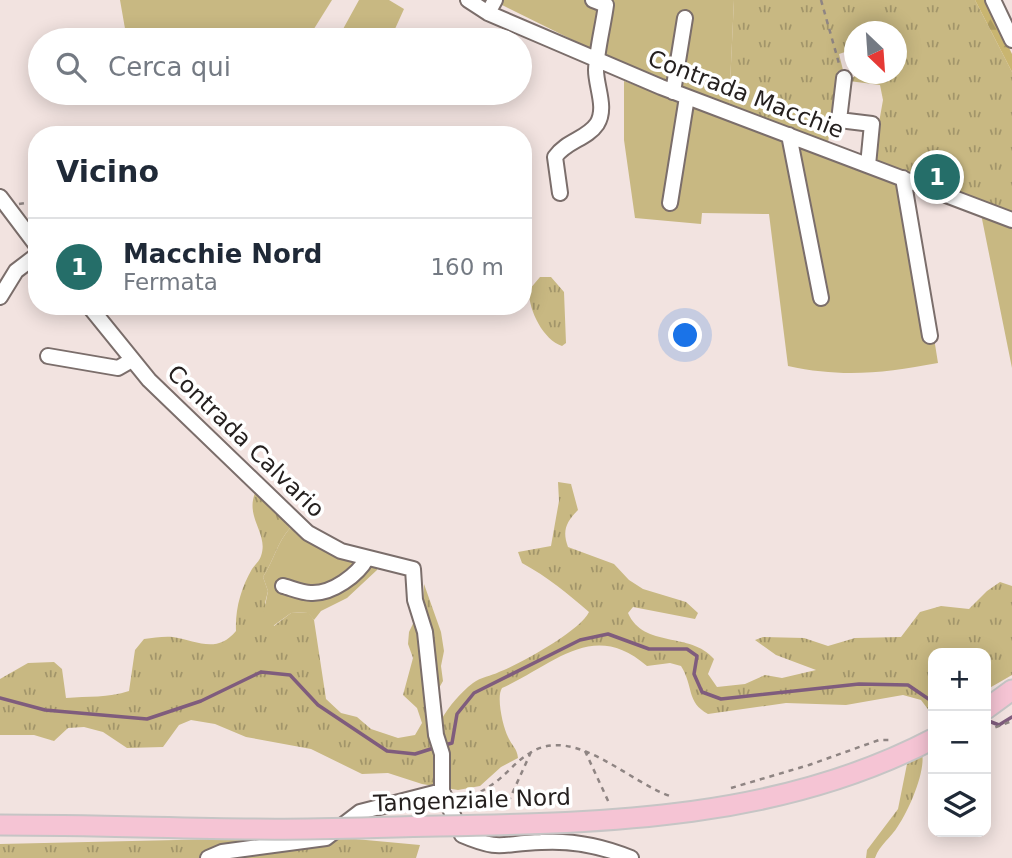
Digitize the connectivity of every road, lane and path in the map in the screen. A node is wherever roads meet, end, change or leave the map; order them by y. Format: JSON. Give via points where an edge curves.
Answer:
{"nodes":[{"id":1,"x":468,"y":0,"type":"edge"},
{"id":2,"x":593,"y":0,"type":"edge"},
{"id":3,"x":821,"y":0,"type":"edge"},
{"id":4,"x":993,"y":0,"type":"edge"},
{"id":5,"x":491,"y":6,"type":"edge"},
{"id":6,"x":685,"y":18,"type":"dead end"},
{"id":7,"x":1012,"y":40,"type":"edge"},
{"id":8,"x":598,"y":61,"type":"junction"},
{"id":9,"x":844,"y":78,"type":"joint"},
{"id":10,"x":680,"y":95,"type":"junction"},
{"id":11,"x":789,"y":135,"type":"junction"},
{"id":12,"x":868,"y":165,"type":"junction"},
{"id":13,"x":903,"y":178,"type":"junction"},
{"id":14,"x":560,"y":193,"type":"dead end"},
{"id":15,"x":0,"y":197,"type":"edge"},
{"id":16,"x":670,"y":203,"type":"dead end"},
{"id":17,"x":1012,"y":220,"type":"edge"},
{"id":18,"x":28,"y":234,"type":"edge"},
{"id":19,"x":28,"y":262,"type":"edge"},
{"id":20,"x":0,"y":297,"type":"edge"},
{"id":21,"x":821,"y":298,"type":"dead end"},
{"id":22,"x":96,"y":315,"type":"edge"},
{"id":23,"x":930,"y":336,"type":"dead end"},
{"id":24,"x":48,"y":356,"type":"dead end"},
{"id":25,"x":132,"y":360,"type":"junction"},
{"id":26,"x":367,"y":558,"type":"junction"},
{"id":27,"x":283,"y":586,"type":"dead end"},
{"id":28,"x":1012,"y":690,"type":"edge"},
{"id":29,"x":1012,"y":698,"type":"edge"},
{"id":30,"x":991,"y":705,"type":"edge"},
{"id":31,"x":991,"y":706,"type":"edge"},
{"id":32,"x":1012,"y":721,"type":"edge"},
{"id":33,"x":991,"y":729,"type":"edge"},
{"id":34,"x":903,"y":739,"type":"dead end"},
{"id":35,"x":928,"y":741,"type":"edge"},
{"id":36,"x":585,"y":751,"type":"junction"},
{"id":37,"x":531,"y":752,"type":"junction"},
{"id":38,"x":729,"y":789,"type":"dead end"},
{"id":39,"x":442,"y":791,"type":"junction"},
{"id":40,"x":684,"y":796,"type":"dead end"},
{"id":41,"x":612,"y":814,"type":"dead end"},
{"id":42,"x":0,"y":825,"type":"edge"},
{"id":43,"x":208,"y":858,"type":"edge"},
{"id":44,"x":631,"y":858,"type":"edge"}],
"edges":[{"from":1,"to":5,"type":"street","name":"Contrada Macchie"},
{"from":2,"to":8,"type":"street","via":[[606,5]]},
{"from":3,"to":9,"type":"path"},
{"from":4,"to":7,"type":"street"},
{"from":5,"to":8,"type":"street","name":"Contrada Macchie"},
{"from":6,"to":10,"type":"street"},
{"from":8,"to":10,"type":"street","name":"Contrada Macchie"},
{"from":8,"to":14,"type":"street","via":[[598,123],[555,157]]},
{"from":9,"to":12,"type":"street","via":[[839,120],[872,124]]},
{"from":10,"to":11,"type":"street","name":"Contrada Macchie"},
{"from":10,"to":16,"type":"street"},
{"from":11,"to":12,"type":"street","name":"Contrada Macchie"},
{"from":11,"to":21,"type":"street"},
{"from":12,"to":13,"type":"street","name":"Contrada Macchie"},
{"from":13,"to":17,"type":"street","name":"Contrada Macchie"},
{"from":13,"to":23,"type":"street"},
{"from":15,"to":18,"type":"street"},
{"from":19,"to":20,"type":"street","via":[[16,271]]},
{"from":22,"to":25,"type":"street","name":"Contrada Calvario"},
{"from":24,"to":25,"type":"street","via":[[118,368]]},
{"from":25,"to":26,"type":"street","name":"Contrada Calvario","via":[[308,533],[341,551]]},
{"from":26,"to":27,"type":"street","via":[[360,569],[329,589],[312,593]]},
{"from":26,"to":39,"type":"street","name":"Contrada Calvario","via":[[413,569],[442,754]]},
{"from":28,"to":30,"type":"main road"},
{"from":29,"to":31,"type":"main road"},
{"from":32,"to":33,"type":"path"},
{"from":34,"to":38,"type":"path","via":[[879,740]]},
{"from":35,"to":42,"type":"main road","name":"Tangenziale Nord","bridge":true,"via":[[865,771],[812,788],[688,814],[549,824],[257,830]]},
{"from":36,"to":37,"type":"path","via":[[559,744]]},
{"from":36,"to":40,"type":"path","via":[[652,791]]},
{"from":36,"to":41,"type":"path"},
{"from":37,"to":37,"type":"path","via":[[470,799],[472,802],[507,805]]},
{"from":39,"to":43,"type":"street","via":[[360,812],[326,838],[222,852]]},
{"from":39,"to":44,"type":"street","name":"Contrada Calvario","via":[[462,835],[486,845],[501,848],[573,842]]}]}
